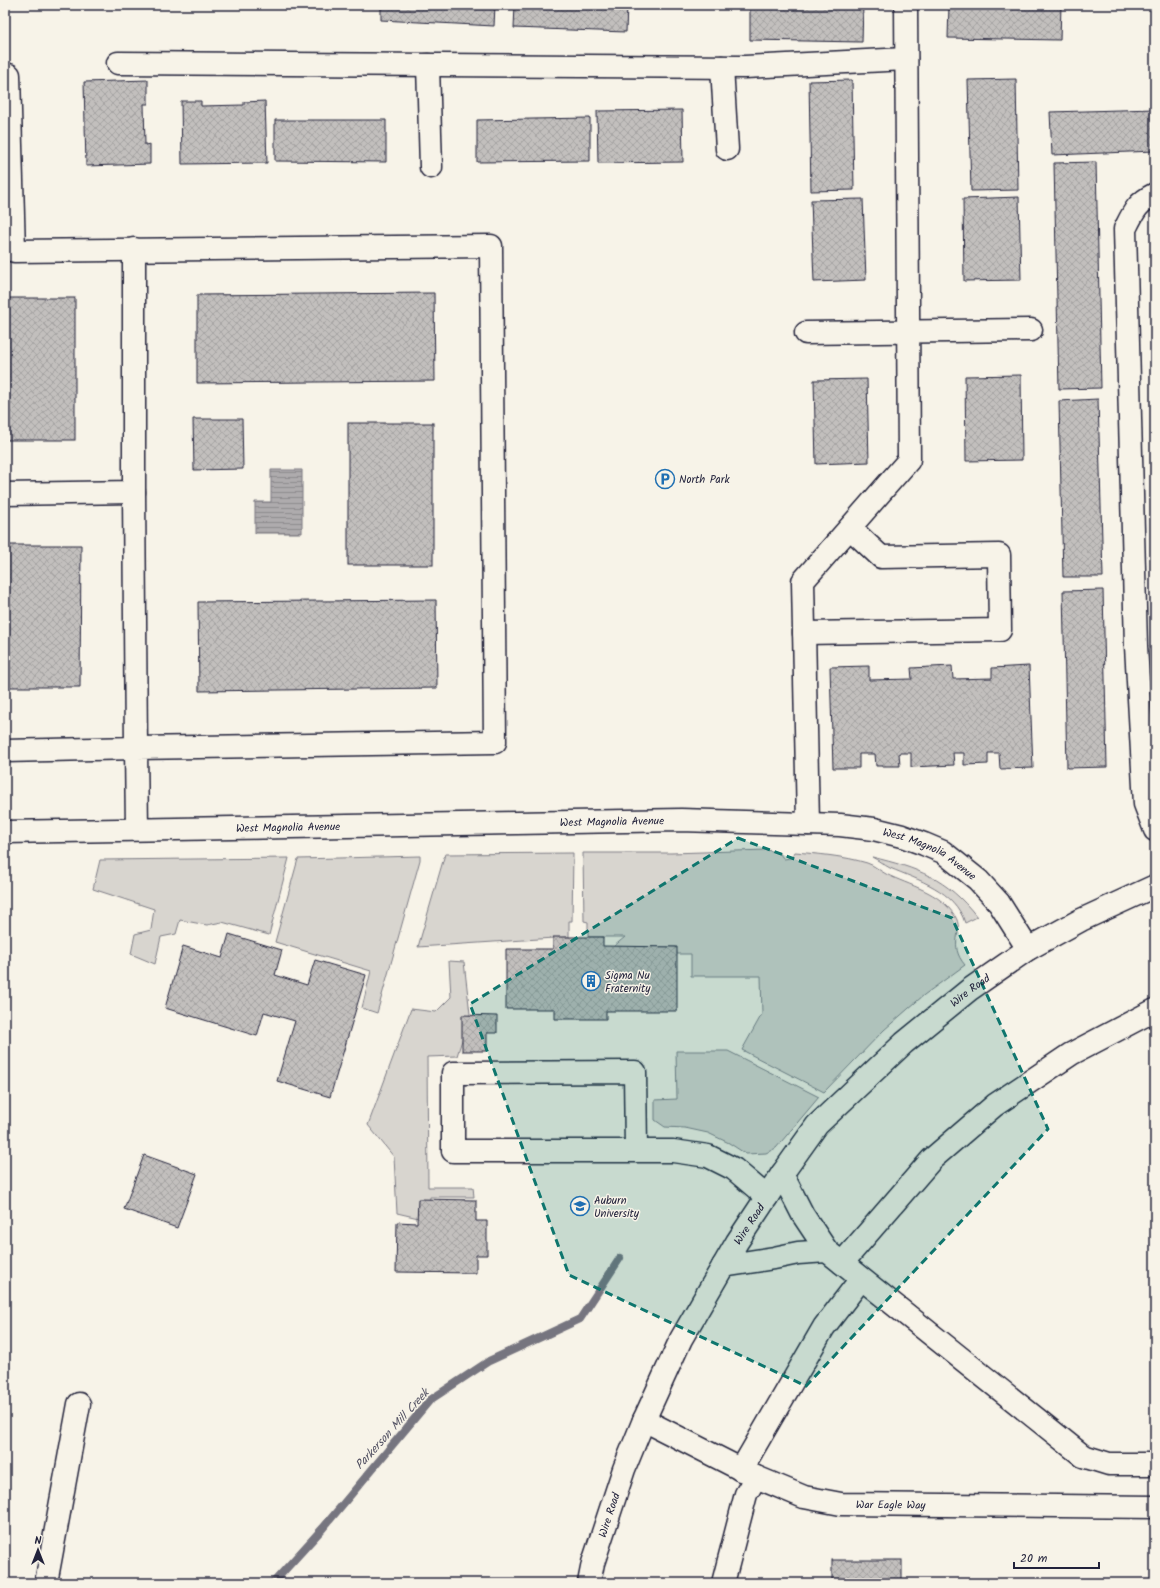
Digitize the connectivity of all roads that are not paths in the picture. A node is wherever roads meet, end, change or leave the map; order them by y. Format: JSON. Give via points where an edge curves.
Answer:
{"nodes":[{"id":1,"x":906,"y":5,"type":"edge"},
{"id":2,"x":906,"y":59,"type":"junction"},
{"id":3,"x":118,"y":63,"type":"dead end"},
{"id":4,"x":428,"y":65,"type":"junction"},
{"id":5,"x":722,"y":67,"type":"junction"},
{"id":6,"x":5,"y":75,"type":"edge"},
{"id":7,"x":727,"y":149,"type":"dead end"},
{"id":8,"x":431,"y":167,"type":"dead end"},
{"id":9,"x":1155,"y":194,"type":"edge"},
{"id":10,"x":134,"y":249,"type":"junction"},
{"id":11,"x":1031,"y":330,"type":"dead end"},
{"id":12,"x":909,"y":332,"type":"junction"},
{"id":13,"x":806,"y":333,"type":"dead end"},
{"id":14,"x":134,"y":492,"type":"junction"},
{"id":15,"x":5,"y":494,"type":"edge"},
{"id":16,"x":850,"y":528,"type":"junction"},
{"id":17,"x":804,"y":633,"type":"junction"},
{"id":18,"x":136,"y":748,"type":"junction"},
{"id":19,"x":5,"y":751,"type":"edge"},
{"id":20,"x":808,"y":824,"type":"junction"},
{"id":21,"x":137,"y":829,"type":"junction"},
{"id":22,"x":1155,"y":830,"type":"edge"},
{"id":23,"x":5,"y":832,"type":"edge"},
{"id":24,"x":1155,"y":886,"type":"edge"},
{"id":25,"x":1028,"y":949,"type":"junction"},
{"id":26,"x":1155,"y":1010,"type":"edge"},
{"id":27,"x":636,"y":1150,"type":"junction"},
{"id":28,"x":782,"y":1174,"type":"junction"},
{"id":29,"x":767,"y":1197,"type":"junction"},
{"id":30,"x":835,"y":1257,"type":"junction"},
{"id":31,"x":723,"y":1266,"type":"junction"},
{"id":32,"x":861,"y":1279,"type":"junction"},
{"id":33,"x":79,"y":1404,"type":"dead end"},
{"id":34,"x":644,"y":1420,"type":"junction"},
{"id":35,"x":1155,"y":1464,"type":"edge"},
{"id":36,"x":748,"y":1473,"type":"junction"},
{"id":37,"x":1155,"y":1507,"type":"edge"},
{"id":38,"x":46,"y":1583,"type":"edge"},
{"id":39,"x":589,"y":1583,"type":"edge"},
{"id":40,"x":723,"y":1583,"type":"edge"}],
"edges":[{"from":1,"to":2,"type":"street"},
{"from":2,"to":5,"type":"street"},
{"from":2,"to":12,"type":"street"},
{"from":3,"to":4,"type":"street"},
{"from":4,"to":5,"type":"street"},
{"from":4,"to":8,"type":"street"},
{"from":5,"to":7,"type":"street"},
{"from":6,"to":10,"type":"street","via":[[9,75],[14,251]]},
{"from":9,"to":22,"type":"street","via":[[1135,208],[1126,229],[1136,646],[1145,804]]},
{"from":10,"to":14,"type":"street"},
{"from":10,"to":18,"type":"street","via":[[491,246],[495,734],[495,742]]},
{"from":11,"to":12,"type":"street"},
{"from":12,"to":13,"type":"street"},
{"from":12,"to":16,"type":"street","via":[[909,460]]},
{"from":14,"to":15,"type":"street"},
{"from":14,"to":18,"type":"street"},
{"from":16,"to":17,"type":"street","via":[[803,581]]},
{"from":16,"to":17,"type":"street","via":[[881,557],[999,555],[1000,630]]},
{"from":17,"to":20,"type":"street"},
{"from":18,"to":19,"type":"street"},
{"from":18,"to":21,"type":"street"},
{"from":20,"to":21,"type":"street","name":"West Magnolia Avenue","via":[[681,820]]},
{"from":20,"to":25,"type":"street","name":"West Magnolia Avenue","via":[[840,825],[881,831],[902,836],[943,852],[978,880],[999,903]]},
{"from":21,"to":23,"type":"street","name":"West Magnolia Avenue"},
{"from":24,"to":25,"type":"street","via":[[1081,920]]},
{"from":25,"to":28,"type":"street","name":"Wire Road","via":[[969,990],[904,1043],[817,1125]]},
{"from":26,"to":30,"type":"street","via":[[1071,1054],[995,1104],[932,1158]]},
{"from":27,"to":27,"type":"street","via":[[452,1151],[452,1073],[635,1072]]},
{"from":27,"to":29,"type":"street","via":[[673,1150],[708,1156],[734,1169]]},
{"from":28,"to":29,"type":"street","name":"Wire Road"},
{"from":28,"to":30,"type":"street","via":[[802,1215]]},
{"from":29,"to":31,"type":"street","name":"Wire Road"},
{"from":30,"to":31,"type":"street","via":[[798,1253]]},
{"from":30,"to":32,"type":"street"},
{"from":31,"to":34,"type":"street","name":"Wire Road","via":[[681,1339]]},
{"from":32,"to":35,"type":"street","via":[[1083,1456],[1109,1464]]},
{"from":32,"to":36,"type":"street","via":[[824,1328]]},
{"from":33,"to":38,"type":"street"},
{"from":34,"to":36,"type":"street","name":"War Eagle Way"},
{"from":34,"to":39,"type":"street","name":"Wire Road","via":[[624,1469],[593,1563]]},
{"from":36,"to":37,"type":"street","name":"War Eagle Way","via":[[804,1497],[841,1504]]},
{"from":36,"to":40,"type":"street","via":[[746,1494]]}]}
